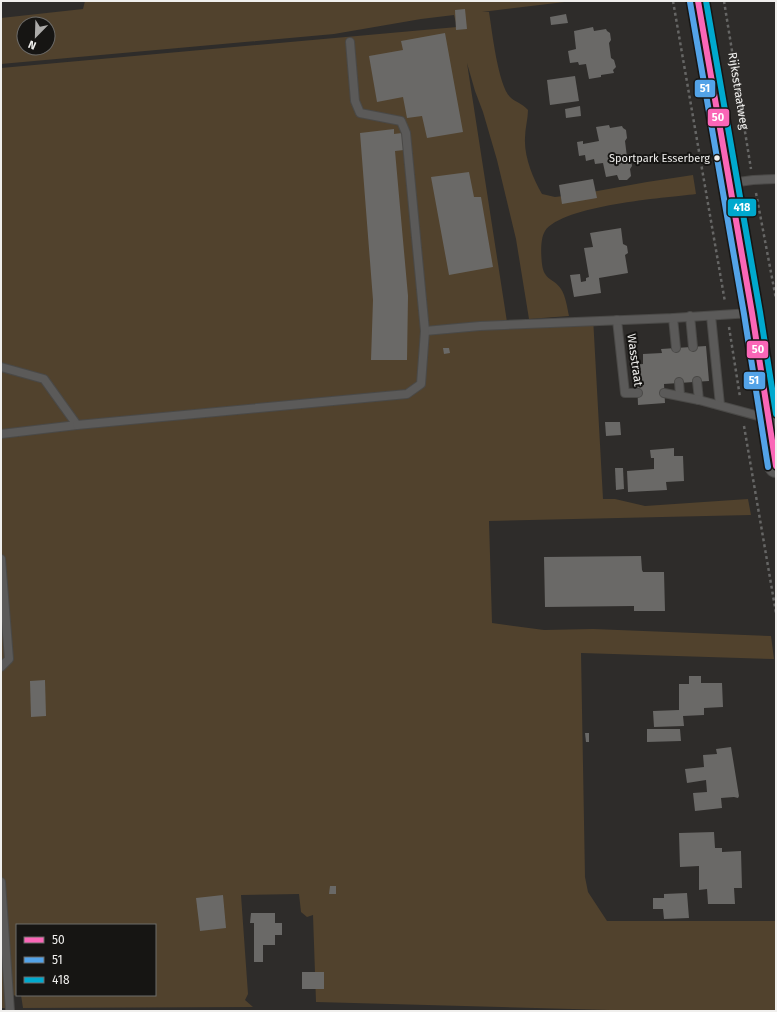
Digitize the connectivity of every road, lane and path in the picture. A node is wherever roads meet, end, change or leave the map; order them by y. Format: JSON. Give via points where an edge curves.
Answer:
{"nodes":[{"id":1,"x":698,"y":1,"type":"edge"},
{"id":2,"x":724,"y":1,"type":"edge"},
{"id":3,"x":350,"y":42,"type":"dead end"},
{"id":4,"x":776,"y":179,"type":"edge"},
{"id":5,"x":753,"y":180,"type":"junction"},
{"id":6,"x":730,"y":184,"type":"junction"},
{"id":7,"x":776,"y":299,"type":"edge"},
{"id":8,"x":752,"y":313,"type":"junction"},
{"id":9,"x":690,"y":316,"type":"junction"},
{"id":10,"x":711,"y":316,"type":"junction"},
{"id":11,"x":673,"y":318,"type":"junction"},
{"id":12,"x":617,"y":320,"type":"junction"},
{"id":13,"x":425,"y":331,"type":"junction"},
{"id":14,"x":693,"y":347,"type":"dead end"},
{"id":15,"x":676,"y":348,"type":"dead end"},
{"id":16,"x":1,"y":367,"type":"edge"},
{"id":17,"x":697,"y":381,"type":"dead end"},
{"id":18,"x":679,"y":382,"type":"dead end"},
{"id":19,"x":638,"y":393,"type":"dead end"},
{"id":20,"x":664,"y":393,"type":"dead end"},
{"id":21,"x":676,"y":394,"type":"junction"},
{"id":22,"x":699,"y":400,"type":"junction"},
{"id":23,"x":720,"y":405,"type":"junction"},
{"id":24,"x":769,"y":419,"type":"junction"},
{"id":25,"x":77,"y":425,"type":"junction"},
{"id":26,"x":1,"y":434,"type":"edge"},
{"id":27,"x":776,"y":466,"type":"edge"},
{"id":28,"x":1,"y":559,"type":"edge"},
{"id":29,"x":1,"y":667,"type":"edge"},
{"id":30,"x":1,"y":882,"type":"edge"},
{"id":31,"x":10,"y":1011,"type":"edge"}],
"edges":[{"from":1,"to":6,"type":"main road","name":"Rijksstraatweg"},
{"from":2,"to":5,"type":"path","name":"Rijksstraatweg"},
{"from":3,"to":13,"type":"lane","via":[[355,101],[360,113],[401,121],[406,133]]},
{"from":4,"to":5,"type":"lane"},
{"from":5,"to":6,"type":"lane"},
{"from":5,"to":7,"type":"path","name":"Rijksstraatweg"},
{"from":6,"to":8,"type":"main road","name":"Rijksstraatweg"},
{"from":8,"to":10,"type":"lane"},
{"from":8,"to":24,"type":"main road","name":"Rijksstraatweg"},
{"from":9,"to":10,"type":"lane"},
{"from":9,"to":11,"type":"lane"},
{"from":9,"to":14,"type":"lane"},
{"from":10,"to":23,"type":"lane"},
{"from":11,"to":12,"type":"lane"},
{"from":11,"to":15,"type":"lane"},
{"from":12,"to":13,"type":"lane"},
{"from":12,"to":19,"type":"lane","name":"Wasstraat","via":[[625,393]]},
{"from":13,"to":25,"type":"lane","via":[[421,384],[407,394]]},
{"from":16,"to":25,"type":"lane","via":[[44,379]]},
{"from":17,"to":22,"type":"lane"},
{"from":18,"to":21,"type":"lane"},
{"from":20,"to":21,"type":"lane"},
{"from":21,"to":22,"type":"lane"},
{"from":22,"to":23,"type":"lane"},
{"from":23,"to":24,"type":"lane"},
{"from":24,"to":27,"type":"main road","name":"Rijksstraatweg"},
{"from":25,"to":26,"type":"lane"},
{"from":28,"to":29,"type":"lane","via":[[10,659]]},
{"from":30,"to":31,"type":"lane"}]}
